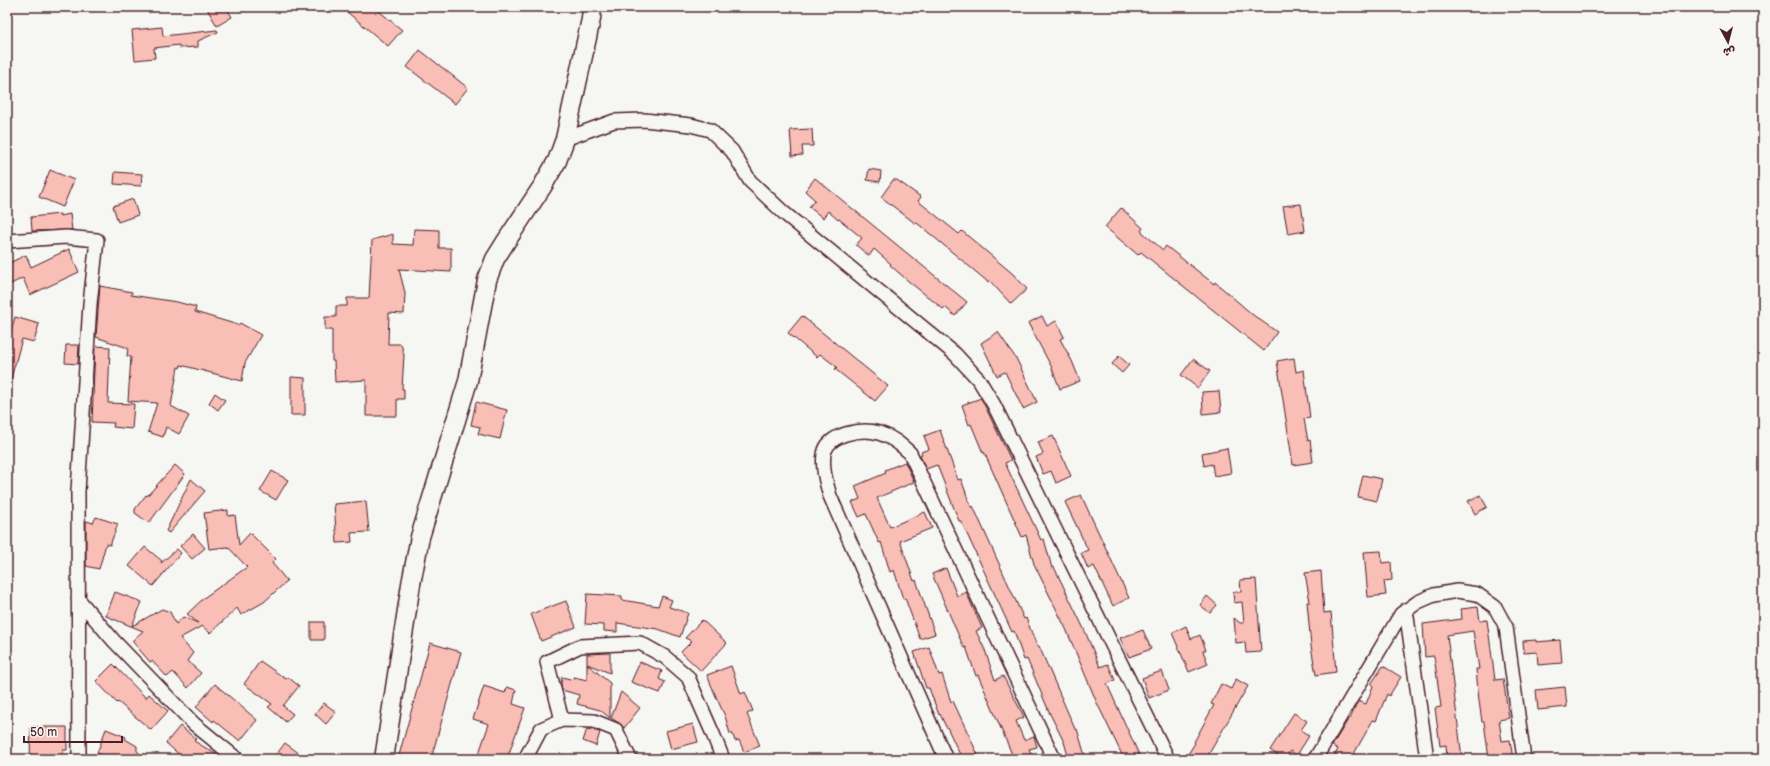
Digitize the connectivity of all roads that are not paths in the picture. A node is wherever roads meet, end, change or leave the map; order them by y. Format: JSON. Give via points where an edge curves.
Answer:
{"nodes":[{"id":1,"x":592,"y":7,"type":"edge"},
{"id":2,"x":565,"y":139,"type":"junction"},
{"id":3,"x":7,"y":241,"type":"edge"},
{"id":4,"x":78,"y":599,"type":"junction"},
{"id":5,"x":1406,"y":610,"type":"junction"},
{"id":6,"x":562,"y":720,"type":"junction"},
{"id":7,"x":79,"y":759,"type":"edge"},
{"id":8,"x":237,"y":759,"type":"edge"},
{"id":9,"x":384,"y":759,"type":"edge"},
{"id":10,"x":525,"y":759,"type":"edge"},
{"id":11,"x":630,"y":759,"type":"edge"},
{"id":12,"x":723,"y":759,"type":"edge"},
{"id":13,"x":946,"y":759,"type":"edge"},
{"id":14,"x":1054,"y":759,"type":"edge"},
{"id":15,"x":1168,"y":759,"type":"edge"},
{"id":16,"x":1315,"y":759,"type":"edge"},
{"id":17,"x":1427,"y":759,"type":"edge"},
{"id":18,"x":1524,"y":759,"type":"edge"}],
"edges":[{"from":1,"to":2,"type":"main road"},
{"from":2,"to":9,"type":"main road","via":[[557,161],[495,259],[487,280],[468,381],[420,537]]},
{"from":2,"to":15,"type":"street","via":[[614,121],[644,120],[691,125],[710,130],[732,151],[750,181],[784,213],[955,354],[979,380],[994,405]]},
{"from":3,"to":4,"type":"street","via":[[66,237],[97,240],[90,304],[78,491]]},
{"from":4,"to":7,"type":"street"},
{"from":4,"to":8,"type":"street","via":[[114,641],[194,724]]},
{"from":5,"to":16,"type":"street","via":[[1401,614]]},
{"from":5,"to":17,"type":"street"},
{"from":5,"to":18,"type":"street","via":[[1434,595],[1457,591],[1477,594],[1495,607],[1506,626]]},
{"from":6,"to":10,"type":"street","via":[[541,729]]},
{"from":6,"to":11,"type":"street","via":[[594,721],[616,730]]},
{"from":6,"to":12,"type":"street","via":[[547,662],[580,646],[640,643],[665,657],[688,677]]},
{"from":13,"to":14,"type":"street","via":[[825,480],[825,452],[831,441],[845,434],[861,431],[878,432],[894,439],[910,453]]}]}
